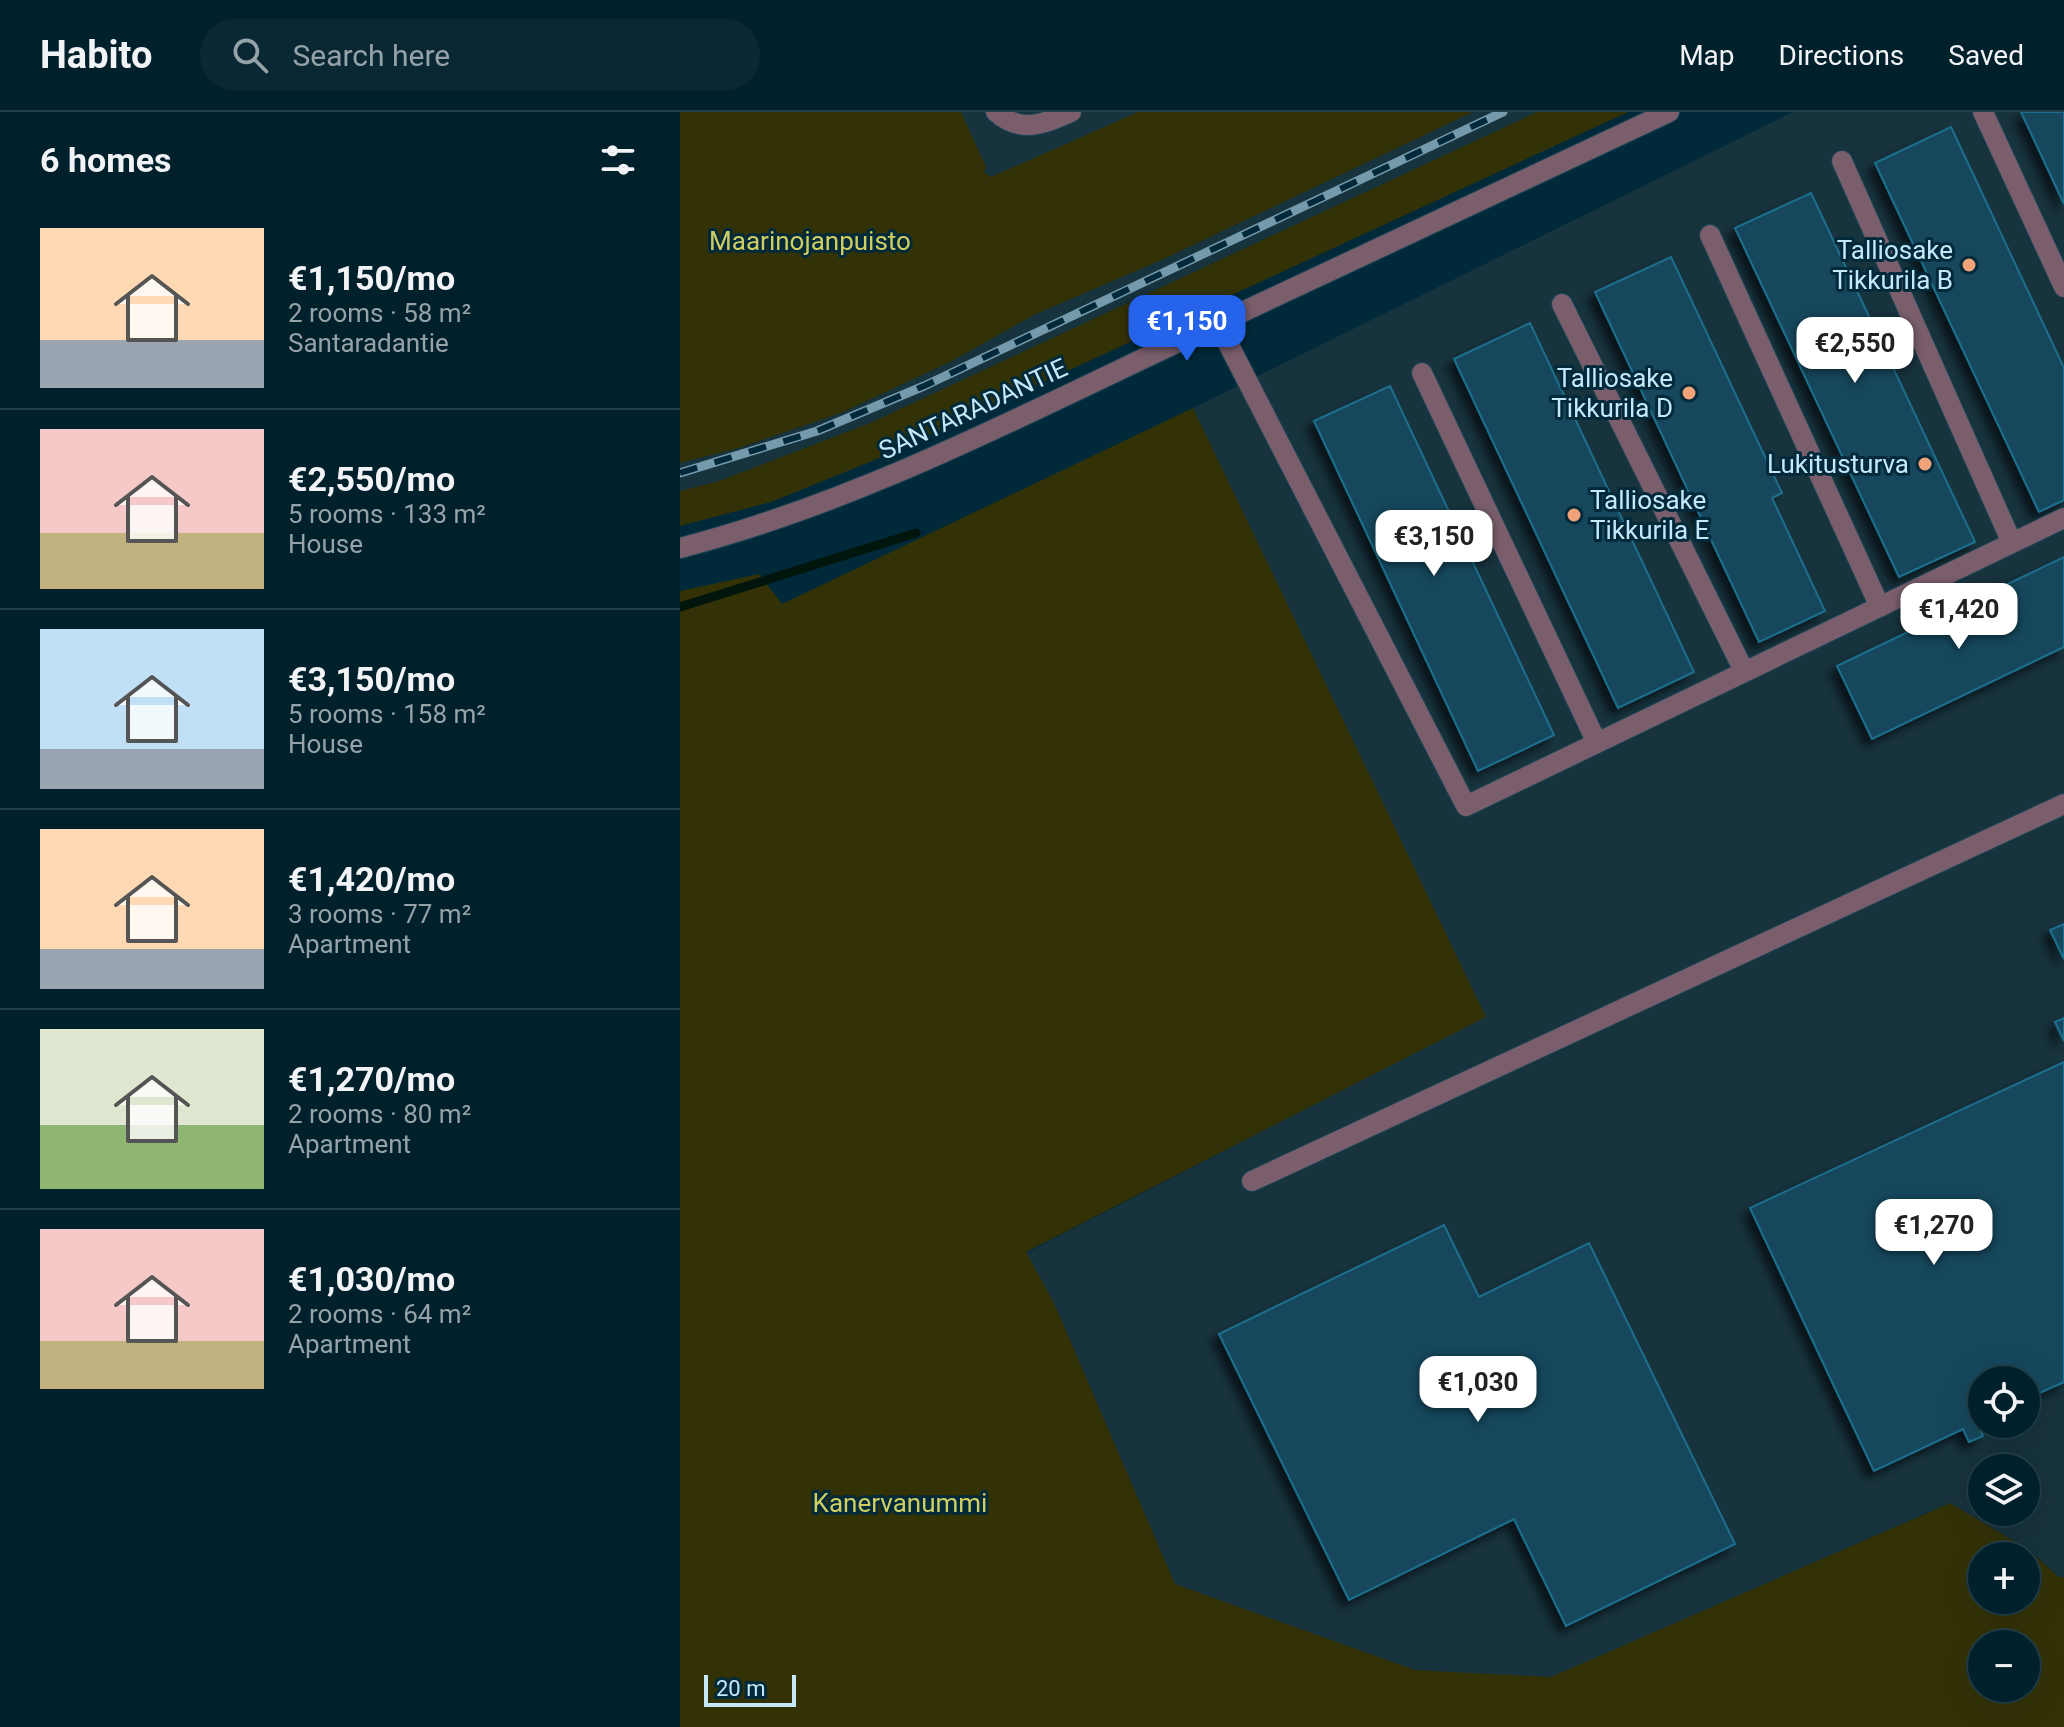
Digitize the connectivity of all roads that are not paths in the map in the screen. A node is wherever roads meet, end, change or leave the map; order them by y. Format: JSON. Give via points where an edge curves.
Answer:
{"nodes":[{"id":1,"x":996,"y":112,"type":"edge"},
{"id":2,"x":1071,"y":112,"type":"edge"},
{"id":3,"x":1669,"y":112,"type":"edge"},
{"id":4,"x":1983,"y":112,"type":"edge"},
{"id":5,"x":1842,"y":161,"type":"dead end"},
{"id":6,"x":1710,"y":235,"type":"dead end"},
{"id":7,"x":2064,"y":287,"type":"edge"},
{"id":8,"x":1562,"y":304,"type":"dead end"},
{"id":9,"x":1218,"y":324,"type":"junction"},
{"id":10,"x":1422,"y":373,"type":"dead end"},
{"id":11,"x":2064,"y":518,"type":"edge"},
{"id":12,"x":2012,"y":543,"type":"junction"},
{"id":13,"x":680,"y":548,"type":"edge"},
{"id":14,"x":1880,"y":607,"type":"junction"},
{"id":15,"x":1744,"y":671,"type":"junction"},
{"id":16,"x":1597,"y":743,"type":"junction"},
{"id":17,"x":2064,"y":804,"type":"edge"},
{"id":18,"x":1252,"y":1181,"type":"dead end"}],
"edges":[{"from":1,"to":2,"type":"street","via":[[1005,120],[1038,128]]},
{"from":3,"to":9,"type":"street","name":"SANTARADANTIE"},
{"from":4,"to":7,"type":"street"},
{"from":5,"to":12,"type":"street"},
{"from":6,"to":14,"type":"street"},
{"from":8,"to":15,"type":"street"},
{"from":9,"to":13,"type":"street","name":"SANTARADANTIE","via":[[852,493]]},
{"from":9,"to":16,"type":"street","via":[[1466,806]]},
{"from":10,"to":16,"type":"street"},
{"from":11,"to":12,"type":"street"},
{"from":12,"to":14,"type":"street"},
{"from":14,"to":15,"type":"street"},
{"from":15,"to":16,"type":"street"},
{"from":17,"to":18,"type":"street"}]}
